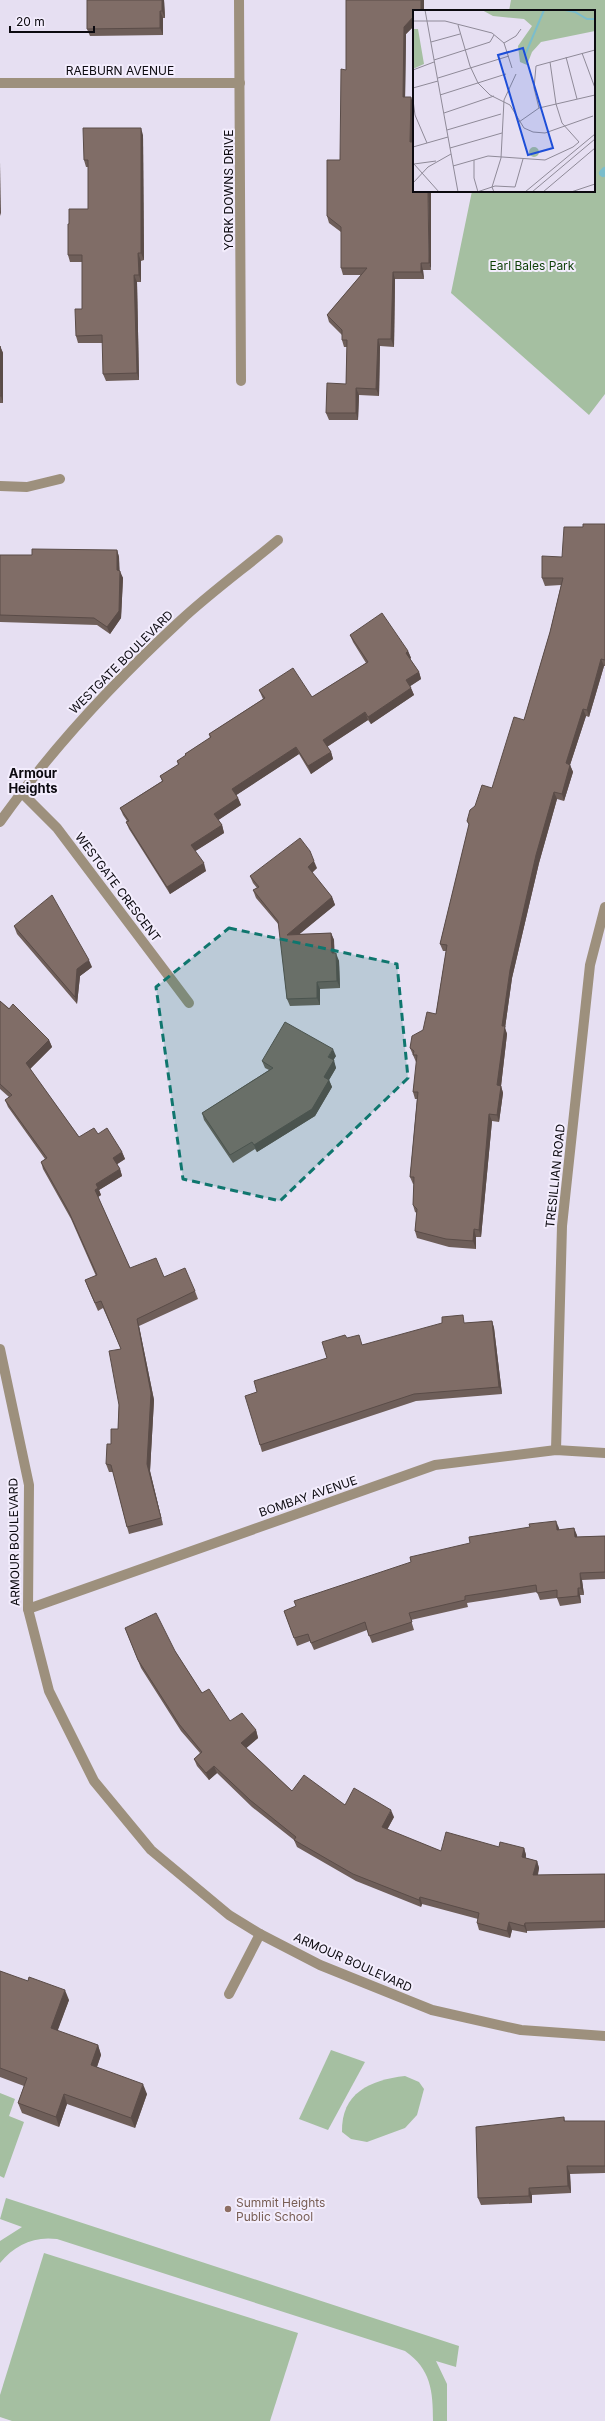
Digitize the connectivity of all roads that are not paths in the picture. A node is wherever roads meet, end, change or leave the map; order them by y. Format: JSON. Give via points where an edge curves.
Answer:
{"nodes":[{"id":1,"x":239,"y":0,"type":"edge"},
{"id":2,"x":0,"y":83,"type":"edge"},
{"id":3,"x":240,"y":84,"type":"junction"},
{"id":4,"x":241,"y":381,"type":"dead end"},
{"id":5,"x":60,"y":479,"type":"dead end"},
{"id":6,"x":0,"y":486,"type":"edge"},
{"id":7,"x":278,"y":540,"type":"dead end"},
{"id":8,"x":21,"y":792,"type":"junction"},
{"id":9,"x":0,"y":822,"type":"edge"},
{"id":10,"x":605,"y":907,"type":"edge"},
{"id":11,"x":189,"y":1003,"type":"dead end"},
{"id":12,"x":0,"y":1349,"type":"edge"},
{"id":13,"x":556,"y":1450,"type":"junction"},
{"id":14,"x":605,"y":1453,"type":"edge"},
{"id":15,"x":28,"y":1609,"type":"junction"},
{"id":16,"x":260,"y":1934,"type":"junction"},
{"id":17,"x":229,"y":1994,"type":"dead end"},
{"id":18,"x":605,"y":2036,"type":"edge"}],
"edges":[{"from":1,"to":3,"type":"street","name":"YORK DOWNS DRIVE"},
{"from":2,"to":3,"type":"street","name":"RAEBURN AVENUE"},
{"from":3,"to":4,"type":"street","name":"YORK DOWNS DRIVE"},
{"from":5,"to":6,"type":"street","via":[[27,487]]},
{"from":7,"to":8,"type":"street","name":"WESTGATE BOULEVARD","via":[[180,620],[85,715]]},
{"from":8,"to":9,"type":"street","name":"WESTGATE BOULEVARD"},
{"from":8,"to":11,"type":"street","name":"WESTGATE CRESCENT","via":[[57,828]]},
{"from":10,"to":13,"type":"street","name":"TRESILLIAN ROAD","via":[[590,965],[562,1226]]},
{"from":12,"to":15,"type":"street","name":"ARMOUR BOULEVARD","via":[[29,1485]]},
{"from":13,"to":14,"type":"street","name":"BOMBAY AVENUE"},
{"from":13,"to":15,"type":"street","name":"BOMBAY AVENUE","via":[[435,1465]]},
{"from":15,"to":16,"type":"street","name":"ARMOUR BOULEVARD","via":[[49,1691],[94,1781],[151,1850],[229,1915]]},
{"from":16,"to":17,"type":"street"},
{"from":16,"to":18,"type":"street","name":"ARMOUR BOULEVARD","via":[[320,1965],[432,2010],[521,2030]]}]}
